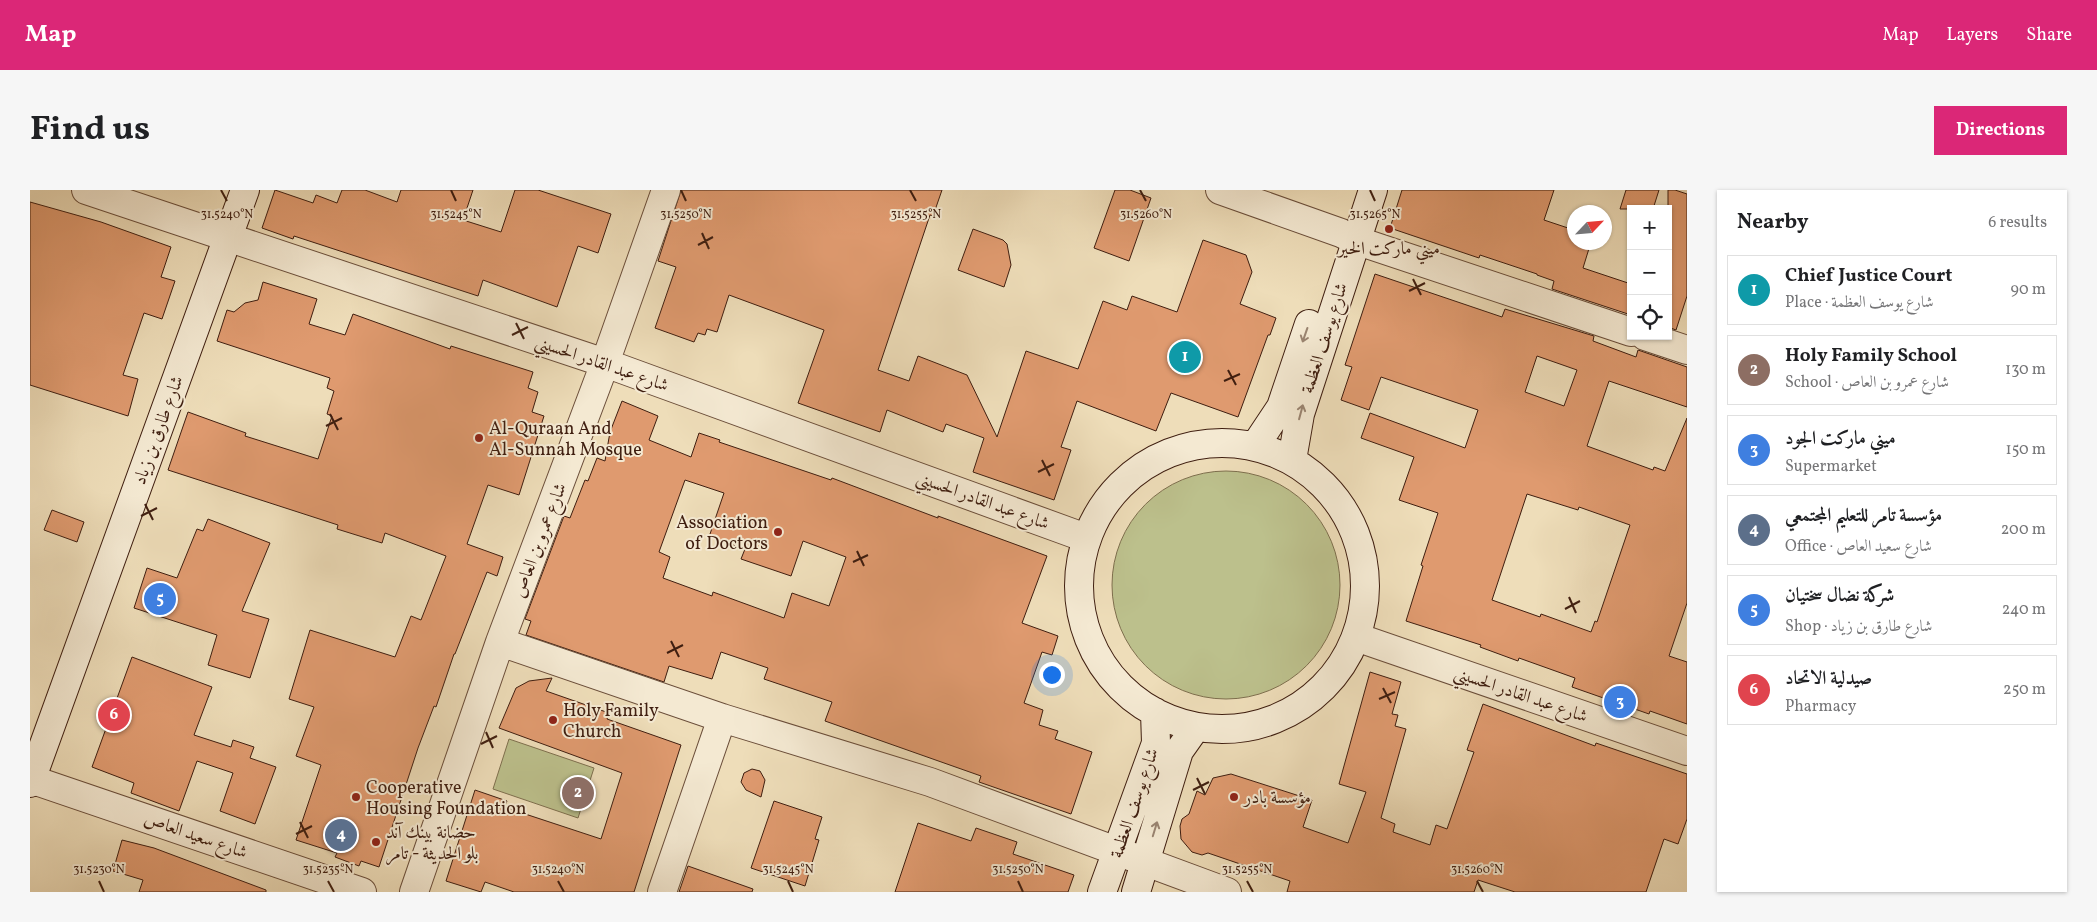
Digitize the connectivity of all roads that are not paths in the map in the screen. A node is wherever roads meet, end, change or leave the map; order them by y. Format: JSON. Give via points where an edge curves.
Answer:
{"nodes":[{"id":1,"x":86,"y":190,"type":"edge"},
{"id":2,"x":246,"y":190,"type":"edge"},
{"id":3,"x":666,"y":190,"type":"edge"},
{"id":4,"x":1220,"y":190,"type":"edge"},
{"id":5,"x":1355,"y":190,"type":"edge"},
{"id":6,"x":1373,"y":190,"type":"edge"},
{"id":7,"x":1348,"y":236,"type":"junction"},
{"id":8,"x":227,"y":238,"type":"junction"},
{"id":9,"x":1627,"y":331,"type":"edge"},
{"id":10,"x":1657,"y":340,"type":"edge"},
{"id":11,"x":1687,"y":350,"type":"edge"},
{"id":12,"x":605,"y":363,"type":"junction"},
{"id":13,"x":1255,"y":446,"type":"junction"},
{"id":14,"x":1292,"y":460,"type":"junction"},
{"id":15,"x":1086,"y":538,"type":"junction"},
{"id":16,"x":1356,"y":638,"type":"junction"},
{"id":17,"x":500,"y":642,"type":"junction"},
{"id":18,"x":1155,"y":712,"type":"junction"},
{"id":19,"x":722,"y":718,"type":"junction"},
{"id":20,"x":1196,"y":727,"type":"junction"},
{"id":21,"x":1687,"y":751,"type":"edge"},
{"id":22,"x":30,"y":780,"type":"edge"},
{"id":23,"x":1117,"y":852,"type":"junction"},
{"id":24,"x":1146,"y":861,"type":"junction"},
{"id":25,"x":362,"y":892,"type":"edge"},
{"id":26,"x":414,"y":892,"type":"edge"},
{"id":27,"x":662,"y":892,"type":"edge"},
{"id":28,"x":1102,"y":892,"type":"edge"},
{"id":29,"x":1136,"y":892,"type":"edge"},
{"id":30,"x":1227,"y":892,"type":"edge"}],
"edges":[{"from":1,"to":8,"type":"street","name":"شارع عبد القادر الحسيني"},
{"from":2,"to":8,"type":"street","name":"شارع طارق بن زياد"},
{"from":3,"to":12,"type":"street","name":"شارع عمرو بن العاص"},
{"from":4,"to":7,"type":"street"},
{"from":5,"to":7,"type":"street","name":"شارع يوسف العظمة"},
{"from":6,"to":7,"type":"street","name":"شارع يوسف العظمة"},
{"from":7,"to":9,"type":"street"},
{"from":7,"to":13,"type":"street","name":"شارع يوسف العظمة","one_way":true,"via":[[1281,407]]},
{"from":14,"to":7,"type":"street","name":"شارع يوسف العظمة","one_way":true,"via":[[1300,414]]},
{"from":8,"to":12,"type":"street","name":"شارع عبد القادر الحسيني"},
{"from":8,"to":22,"type":"street","name":"شارع طارق بن زياد"},
{"from":10,"to":11,"type":"street"},
{"from":12,"to":15,"type":"street","name":"شارع عبد القادر الحسيني"},
{"from":12,"to":17,"type":"street","name":"شارع عمرو بن العاص"},
{"from":13,"to":14,"type":"street"},
{"from":13,"to":15,"type":"street","via":[[1217,442],[1196,444],[1155,458],[1137,469],[1106,500]]},
{"from":14,"to":16,"type":"street","via":[[1334,496],[1360,546],[1365,601]]},
{"from":15,"to":18,"type":"street","via":[[1078,588],[1088,638],[1115,681],[1140,704]]},
{"from":16,"to":20,"type":"street","via":[[1348,656],[1330,680],[1292,711],[1274,720],[1235,729]]},
{"from":16,"to":21,"type":"street","name":"شارع عبد القادر الحسيني"},
{"from":17,"to":19,"type":"street"},
{"from":17,"to":26,"type":"street","name":"شارع عمرو بن العاص"},
{"from":18,"to":20,"type":"street"},
{"from":18,"to":23,"type":"street","name":"شارع يوسف العظمة","via":[[1156,743]]},
{"from":19,"to":23,"type":"street","via":[[930,782]]},
{"from":19,"to":27,"type":"street"},
{"from":24,"to":20,"type":"street","name":"شارع يوسف العظمة","one_way":true,"via":[[1179,750]]},
{"from":22,"to":25,"type":"street","name":"شارع سعيد العاص"},
{"from":23,"to":24,"type":"street"},
{"from":23,"to":28,"type":"street","name":"شارع يوسف العظمة"},
{"from":24,"to":29,"type":"street","name":"شارع يوسف العظمة"},
{"from":24,"to":30,"type":"street"}]}
